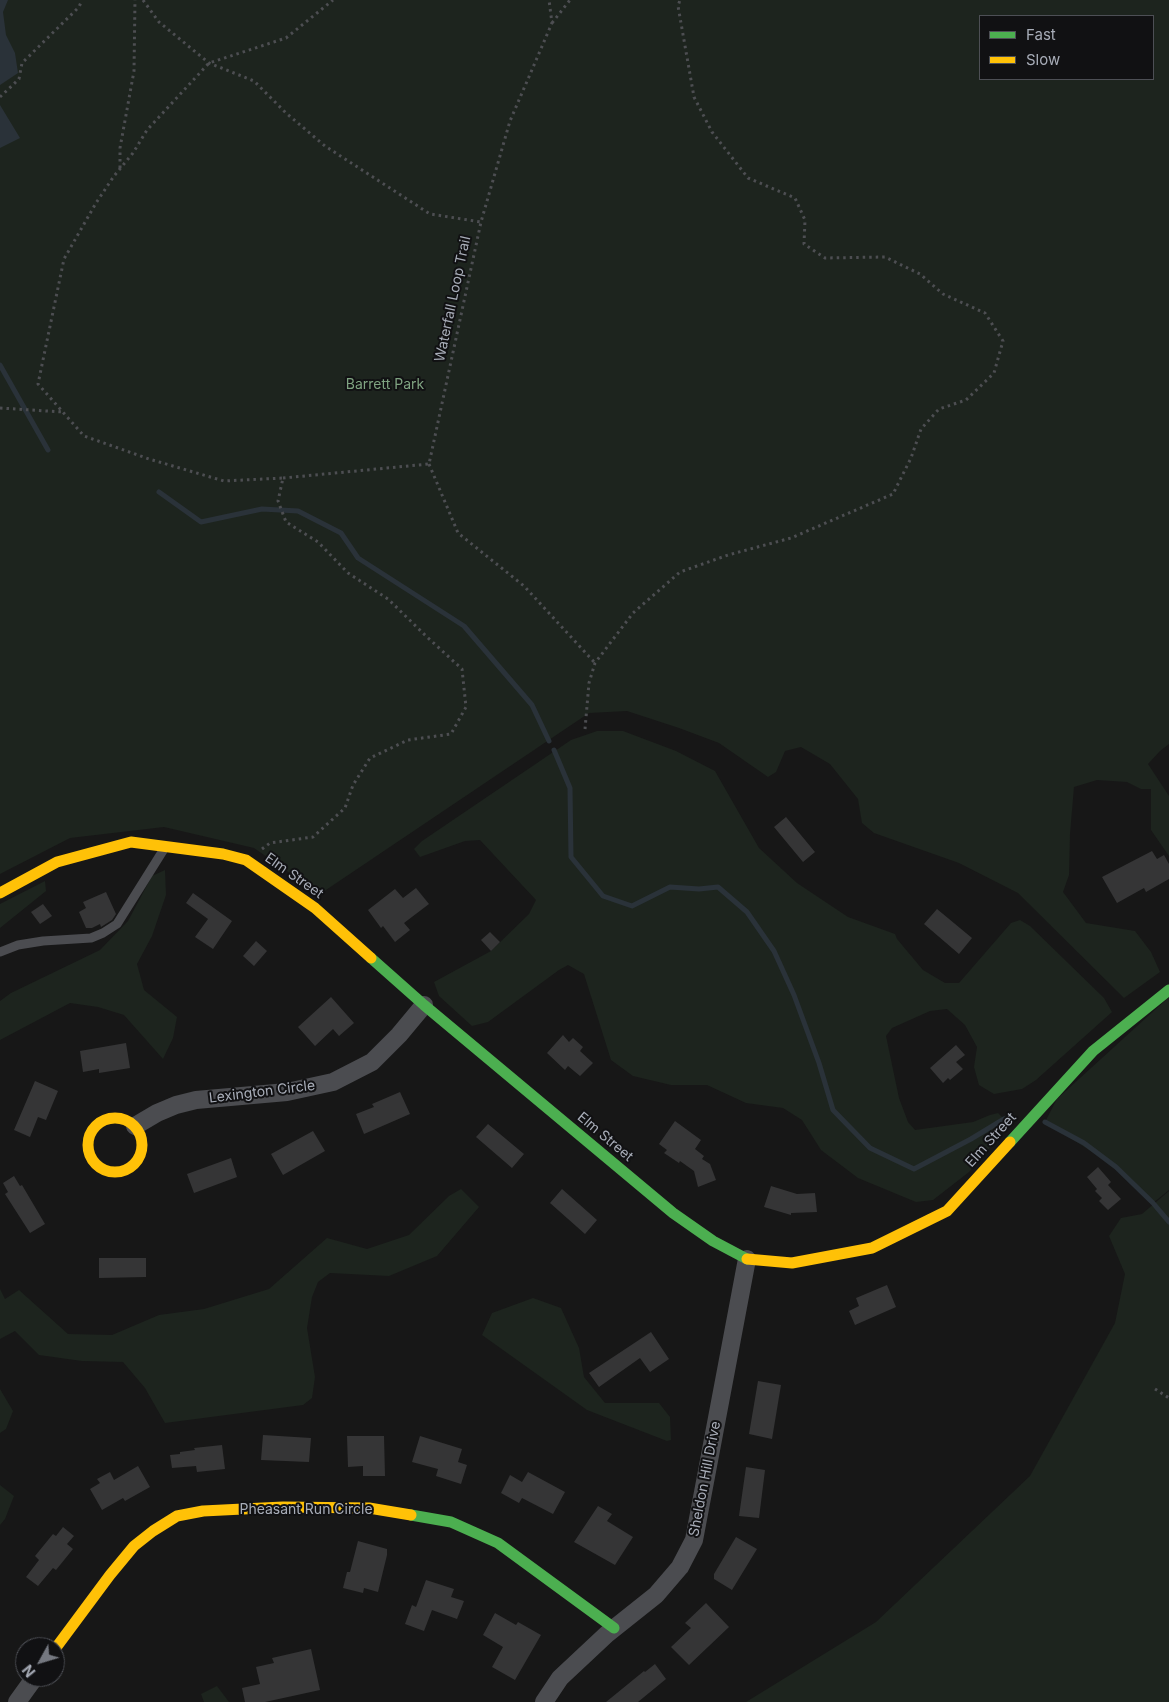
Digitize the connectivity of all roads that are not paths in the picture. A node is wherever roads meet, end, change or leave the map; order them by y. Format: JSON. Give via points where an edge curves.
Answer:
{"nodes":[{"id":1,"x":165,"y":846,"type":"junction"},
{"id":2,"x":0,"y":894,"type":"edge"},
{"id":3,"x":0,"y":952,"type":"edge"},
{"id":4,"x":1169,"y":990,"type":"edge"},
{"id":5,"x":424,"y":1005,"type":"junction"},
{"id":6,"x":135,"y":1126,"type":"junction"},
{"id":7,"x":747,"y":1259,"type":"junction"},
{"id":8,"x":614,"y":1628,"type":"junction"},
{"id":9,"x":64,"y":1637,"type":"edge"},
{"id":10,"x":28,"y":1687,"type":"edge"},
{"id":11,"x":17,"y":1702,"type":"edge"},
{"id":12,"x":544,"y":1702,"type":"edge"}],
"edges":[{"from":1,"to":2,"type":"street","name":"Elm Street","via":[[131,842],[57,862]]},
{"from":1,"to":3,"type":"lane","via":[[117,924],[91,938],[43,941]]},
{"from":1,"to":5,"type":"street","name":"Elm Street","via":[[246,860],[315,908]]},
{"from":4,"to":7,"type":"street","name":"Elm Street","via":[[1093,1051],[947,1211],[872,1248],[792,1263]]},
{"from":5,"to":6,"type":"street","name":"Lexington Circle","via":[[372,1062],[333,1082],[287,1092],[196,1100],[170,1107]]},
{"from":5,"to":7,"type":"street","name":"Elm Street","via":[[674,1213],[713,1241]]},
{"from":6,"to":6,"type":"street","via":[[140,1134],[142,1153],[130,1168],[112,1172],[95,1164],[90,1157],[88,1140],[96,1124],[111,1117],[128,1120]]},
{"from":7,"to":8,"type":"street","name":"Sheldon Hill Drive","via":[[694,1540],[680,1567],[656,1594]]},
{"from":8,"to":9,"type":"street","name":"Pheasant Run Circle","via":[[498,1543],[452,1522],[370,1508],[283,1507],[203,1511],[177,1516],[134,1546]]},
{"from":8,"to":12,"type":"street","name":"Sheldon Hill Drive","via":[[560,1678]]},
{"from":10,"to":11,"type":"street"}]}
